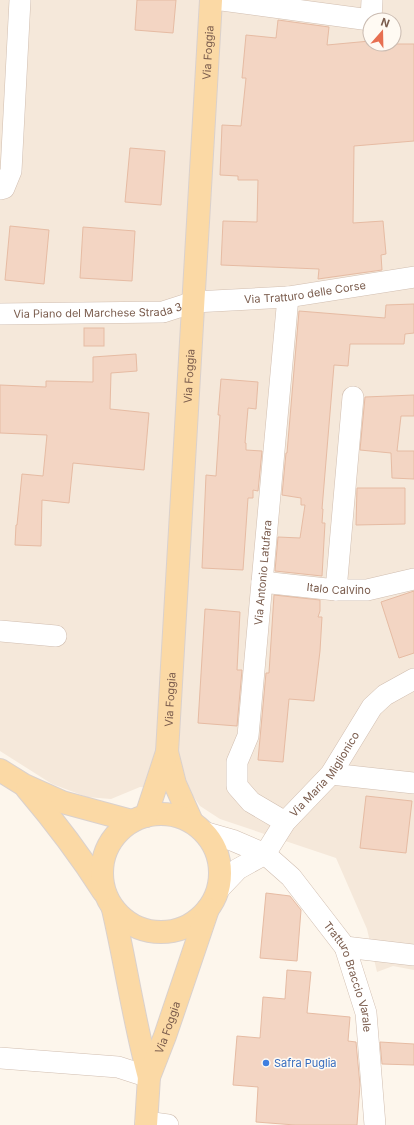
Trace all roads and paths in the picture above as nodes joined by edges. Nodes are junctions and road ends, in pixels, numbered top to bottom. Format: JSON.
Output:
{"nodes":[{"id":1,"x":20,"y":0,"type":"edge"},
{"id":2,"x":211,"y":0,"type":"edge"},
{"id":3,"x":222,"y":0,"type":"edge"},
{"id":4,"x":372,"y":0,"type":"edge"},
{"id":5,"x":371,"y":12,"type":"edge"},
{"id":6,"x":362,"y":19,"type":"edge"},
{"id":7,"x":0,"y":189,"type":"edge"},
{"id":8,"x":414,"y":277,"type":"edge"},
{"id":9,"x":288,"y":297,"type":"junction"},
{"id":10,"x":194,"y":302,"type":"junction"},
{"id":11,"x":0,"y":314,"type":"edge"},
{"id":12,"x":353,"y":397,"type":"dead end"},
{"id":13,"x":414,"y":579,"type":"edge"},
{"id":14,"x":262,"y":582,"type":"junction"},
{"id":15,"x":336,"y":590,"type":"junction"},
{"id":16,"x":0,"y":631,"type":"edge"},
{"id":17,"x":56,"y":636,"type":"dead end"},
{"id":18,"x":414,"y":680,"type":"edge"},
{"id":19,"x":414,"y":694,"type":"edge"},
{"id":20,"x":385,"y":695,"type":"junction"},
{"id":21,"x":167,"y":752,"type":"junction"},
{"id":22,"x":0,"y":770,"type":"edge"},
{"id":23,"x":331,"y":774,"type":"junction"},
{"id":24,"x":414,"y":783,"type":"edge"},
{"id":25,"x":24,"y":785,"type":"junction"},
{"id":26,"x":139,"y":818,"type":"junction"},
{"id":27,"x":285,"y":822,"type":"junction"},
{"id":28,"x":198,"y":827,"type":"junction"},
{"id":29,"x":264,"y":854,"type":"junction"},
{"id":30,"x":218,"y":890,"type":"junction"},
{"id":31,"x":110,"y":903,"type":"junction"},
{"id":32,"x":208,"y":909,"type":"junction"},
{"id":33,"x":345,"y":947,"type":"junction"},
{"id":34,"x":414,"y":956,"type":"edge"},
{"id":35,"x":0,"y":1058,"type":"edge"},
{"id":36,"x":149,"y":1077,"type":"junction"},
{"id":37,"x":146,"y":1123,"type":"edge"},
{"id":38,"x":168,"y":1125,"type":"edge"},
{"id":39,"x":375,"y":1125,"type":"edge"}],
"edges":[{"from":1,"to":7,"type":"street"},
{"from":2,"to":10,"type":"main road","name":"Via Foggia"},
{"from":3,"to":6,"type":"street"},
{"from":4,"to":5,"type":"street"},
{"from":8,"to":9,"type":"street","name":"Via Tratturo delle Corse"},
{"from":9,"to":10,"type":"street","name":"Via Tratturo delle Corse"},
{"from":9,"to":14,"type":"street","name":"Via Antonio Latufara"},
{"from":10,"to":11,"type":"street","name":"Via Piano del Marchese Strada 3"},
{"from":10,"to":21,"type":"main road","name":"Via Foggia"},
{"from":12,"to":15,"type":"street"},
{"from":13,"to":15,"type":"street","name":"Italo Calvino"},
{"from":14,"to":15,"type":"street","name":"Italo Calvino"},
{"from":14,"to":27,"type":"street","name":"Via Antonio Latufara"},
{"from":16,"to":17,"type":"street"},
{"from":18,"to":20,"type":"street","name":"Via Maria Miglionico"},
{"from":19,"to":20,"type":"street"},
{"from":20,"to":23,"type":"street","name":"Via Maria Miglionico"},
{"from":21,"to":26,"type":"main road","name":"Via Foggia"},
{"from":21,"to":28,"type":"main road","name":"Via Foggia"},
{"from":22,"to":25,"type":"main road"},
{"from":23,"to":24,"type":"street"},
{"from":23,"to":27,"type":"street","name":"Via Maria Miglionico"},
{"from":25,"to":26,"type":"main road"},
{"from":25,"to":31,"type":"main road"},
{"from":26,"to":28,"type":"main road"},
{"from":26,"to":31,"type":"main road","name":"Via Foggia"},
{"from":27,"to":29,"type":"street","name":"Via Maria Miglionico"},
{"from":28,"to":29,"type":"street","name":"Tratturo Braccio Varale"},
{"from":28,"to":30,"type":"main road","name":"Via Foggia"},
{"from":29,"to":30,"type":"street"},
{"from":29,"to":33,"type":"street","name":"Tratturo Braccio Varale"},
{"from":30,"to":32,"type":"main road","name":"Via Foggia"},
{"from":31,"to":32,"type":"main road","name":"Via Foggia"},
{"from":31,"to":36,"type":"main road","name":"Via Foggia"},
{"from":32,"to":36,"type":"main road","name":"Via Foggia"},
{"from":33,"to":34,"type":"street"},
{"from":33,"to":39,"type":"street","name":"Tratturo Braccio Varale"},
{"from":35,"to":36,"type":"street"},
{"from":36,"to":37,"type":"main road","name":"Via Foggia"},
{"from":37,"to":38,"type":"street"}]}
